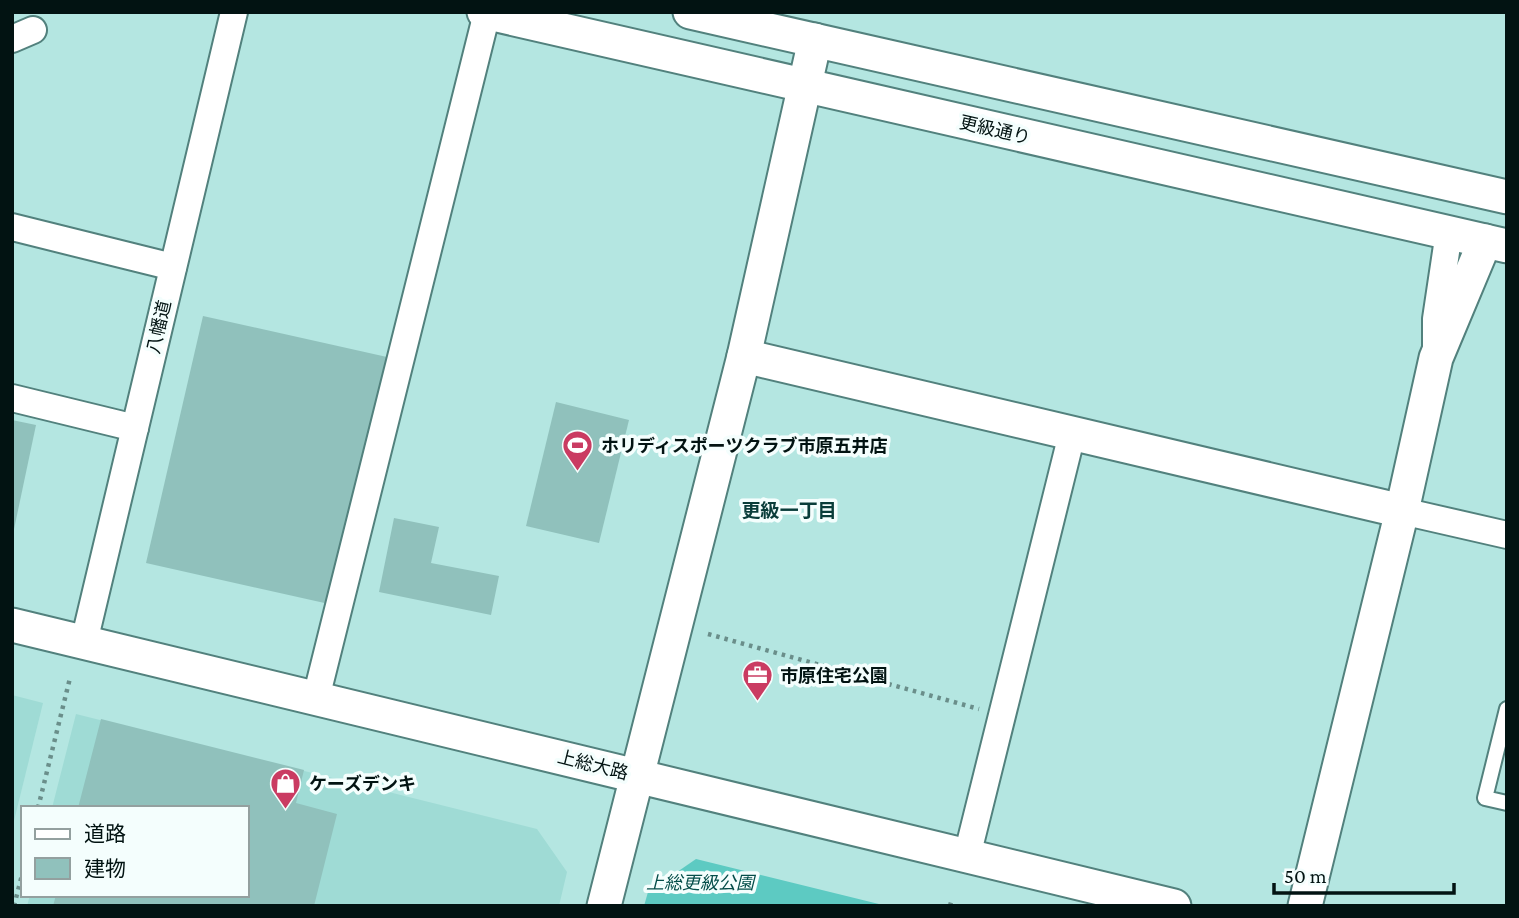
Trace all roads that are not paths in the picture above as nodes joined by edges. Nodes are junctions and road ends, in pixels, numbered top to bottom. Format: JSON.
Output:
{"nodes":[{"id":1,"x":234,"y":12,"type":"edge"},
{"id":2,"x":690,"y":12,"type":"edge"},
{"id":3,"x":486,"y":13,"type":"edge"},
{"id":4,"x":815,"y":40,"type":"junction"},
{"id":5,"x":805,"y":87,"type":"junction"},
{"id":6,"x":1507,"y":197,"type":"edge"},
{"id":7,"x":12,"y":228,"type":"edge"},
{"id":8,"x":1449,"y":232,"type":"junction"},
{"id":9,"x":1496,"y":243,"type":"edge"},
{"id":10,"x":173,"y":267,"type":"junction"},
{"id":11,"x":744,"y":356,"type":"junction"},
{"id":12,"x":1436,"y":358,"type":"junction"},
{"id":13,"x":12,"y":398,"type":"edge"},
{"id":14,"x":135,"y":428,"type":"junction"},
{"id":15,"x":1072,"y":433,"type":"junction"},
{"id":16,"x":1402,"y":511,"type":"junction"},
{"id":17,"x":1507,"y":535,"type":"edge"},
{"id":18,"x":12,"y":625,"type":"edge"},
{"id":19,"x":84,"y":642,"type":"junction"},
{"id":20,"x":316,"y":698,"type":"junction"},
{"id":21,"x":1507,"y":709,"type":"edge"},
{"id":22,"x":636,"y":776,"type":"junction"},
{"id":23,"x":1507,"y":803,"type":"edge"},
{"id":24,"x":967,"y":856,"type":"junction"},
{"id":25,"x":604,"y":906,"type":"edge"},
{"id":26,"x":1174,"y":906,"type":"edge"},
{"id":27,"x":1305,"y":906,"type":"edge"}],
"edges":[{"from":1,"to":10,"type":"street","name":"八幡道"},
{"from":2,"to":4,"type":"street"},
{"from":3,"to":5,"type":"street","name":"更級通り"},
{"from":3,"to":20,"type":"street"},
{"from":4,"to":5,"type":"street"},
{"from":4,"to":6,"type":"street"},
{"from":5,"to":8,"type":"street","name":"更級通り"},
{"from":5,"to":11,"type":"street"},
{"from":7,"to":10,"type":"street"},
{"from":8,"to":9,"type":"street","name":"更級通り"},
{"from":8,"to":12,"type":"street"},
{"from":9,"to":12,"type":"street"},
{"from":10,"to":14,"type":"street","name":"八幡道"},
{"from":11,"to":15,"type":"street"},
{"from":11,"to":22,"type":"street"},
{"from":12,"to":16,"type":"street"},
{"from":13,"to":14,"type":"street"},
{"from":14,"to":19,"type":"street","name":"八幡道"},
{"from":15,"to":16,"type":"street"},
{"from":15,"to":24,"type":"street"},
{"from":16,"to":17,"type":"street"},
{"from":16,"to":27,"type":"street"},
{"from":18,"to":19,"type":"street","name":"上総大路"},
{"from":19,"to":20,"type":"street","name":"上総大路"},
{"from":20,"to":22,"type":"street","name":"上総大路"},
{"from":21,"to":23,"type":"lane"},
{"from":22,"to":24,"type":"street","name":"上総大路"},
{"from":22,"to":25,"type":"street"},
{"from":24,"to":26,"type":"street","name":"上総大路"}]}
